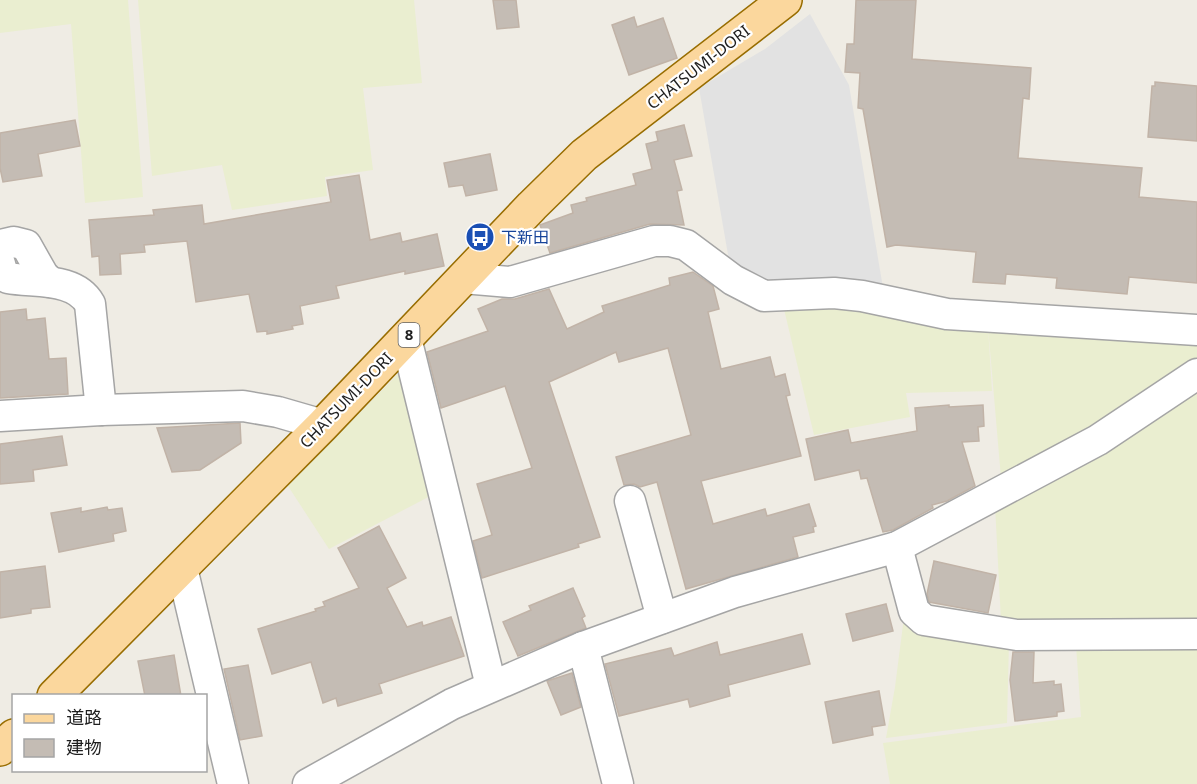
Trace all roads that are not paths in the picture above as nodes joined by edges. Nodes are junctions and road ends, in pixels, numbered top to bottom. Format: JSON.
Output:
{"nodes":[{"id":1,"x":785,"y":0,"type":"edge"},
{"id":2,"x":0,"y":245,"type":"edge"},
{"id":3,"x":0,"y":264,"type":"edge"},
{"id":4,"x":463,"y":278,"type":"junction"},
{"id":5,"x":50,"y":282,"type":"junction"},
{"id":6,"x":1197,"y":330,"type":"edge"},
{"id":7,"x":406,"y":338,"type":"junction"},
{"id":8,"x":1197,"y":374,"type":"edge"},
{"id":9,"x":101,"y":410,"type":"junction"},
{"id":10,"x":0,"y":416,"type":"edge"},
{"id":11,"x":323,"y":425,"type":"junction"},
{"id":12,"x":630,"y":501,"type":"dead end"},
{"id":13,"x":897,"y":547,"type":"junction"},
{"id":14,"x":182,"y":568,"type":"junction"},
{"id":15,"x":662,"y":618,"type":"junction"},
{"id":16,"x":1197,"y":634,"type":"edge"},
{"id":17,"x":583,"y":647,"type":"junction"},
{"id":18,"x":491,"y":686,"type":"junction"},
{"id":19,"x":56,"y":694,"type":"edge"},
{"id":20,"x":12,"y":738,"type":"edge"},
{"id":21,"x":0,"y":749,"type":"edge"},
{"id":22,"x":233,"y":784,"type":"edge"},
{"id":23,"x":308,"y":784,"type":"edge"},
{"id":24,"x":618,"y":784,"type":"edge"}],
"edges":[{"from":1,"to":4,"type":"main road","name":"CHATSUMI-DORI","number":"8"},
{"from":2,"to":5,"type":"street"},
{"from":3,"to":5,"type":"street"},
{"from":4,"to":6,"type":"street"},
{"from":4,"to":7,"type":"main road","name":"CHATSUMI-DORI","number":"8"},
{"from":5,"to":9,"type":"street"},
{"from":7,"to":11,"type":"main road","name":"CHATSUMI-DORI","number":"8"},
{"from":7,"to":18,"type":"street"},
{"from":8,"to":13,"type":"street"},
{"from":9,"to":10,"type":"street"},
{"from":9,"to":11,"type":"street"},
{"from":11,"to":14,"type":"main road","name":"CHATSUMI-DORI","number":"8"},
{"from":12,"to":15,"type":"street"},
{"from":13,"to":15,"type":"street"},
{"from":13,"to":16,"type":"street"},
{"from":14,"to":19,"type":"main road","name":"CHATSUMI-DORI","number":"8"},
{"from":14,"to":22,"type":"street"},
{"from":15,"to":17,"type":"street"},
{"from":17,"to":18,"type":"street"},
{"from":17,"to":24,"type":"street"},
{"from":18,"to":23,"type":"street"},
{"from":20,"to":21,"type":"main road"}]}
